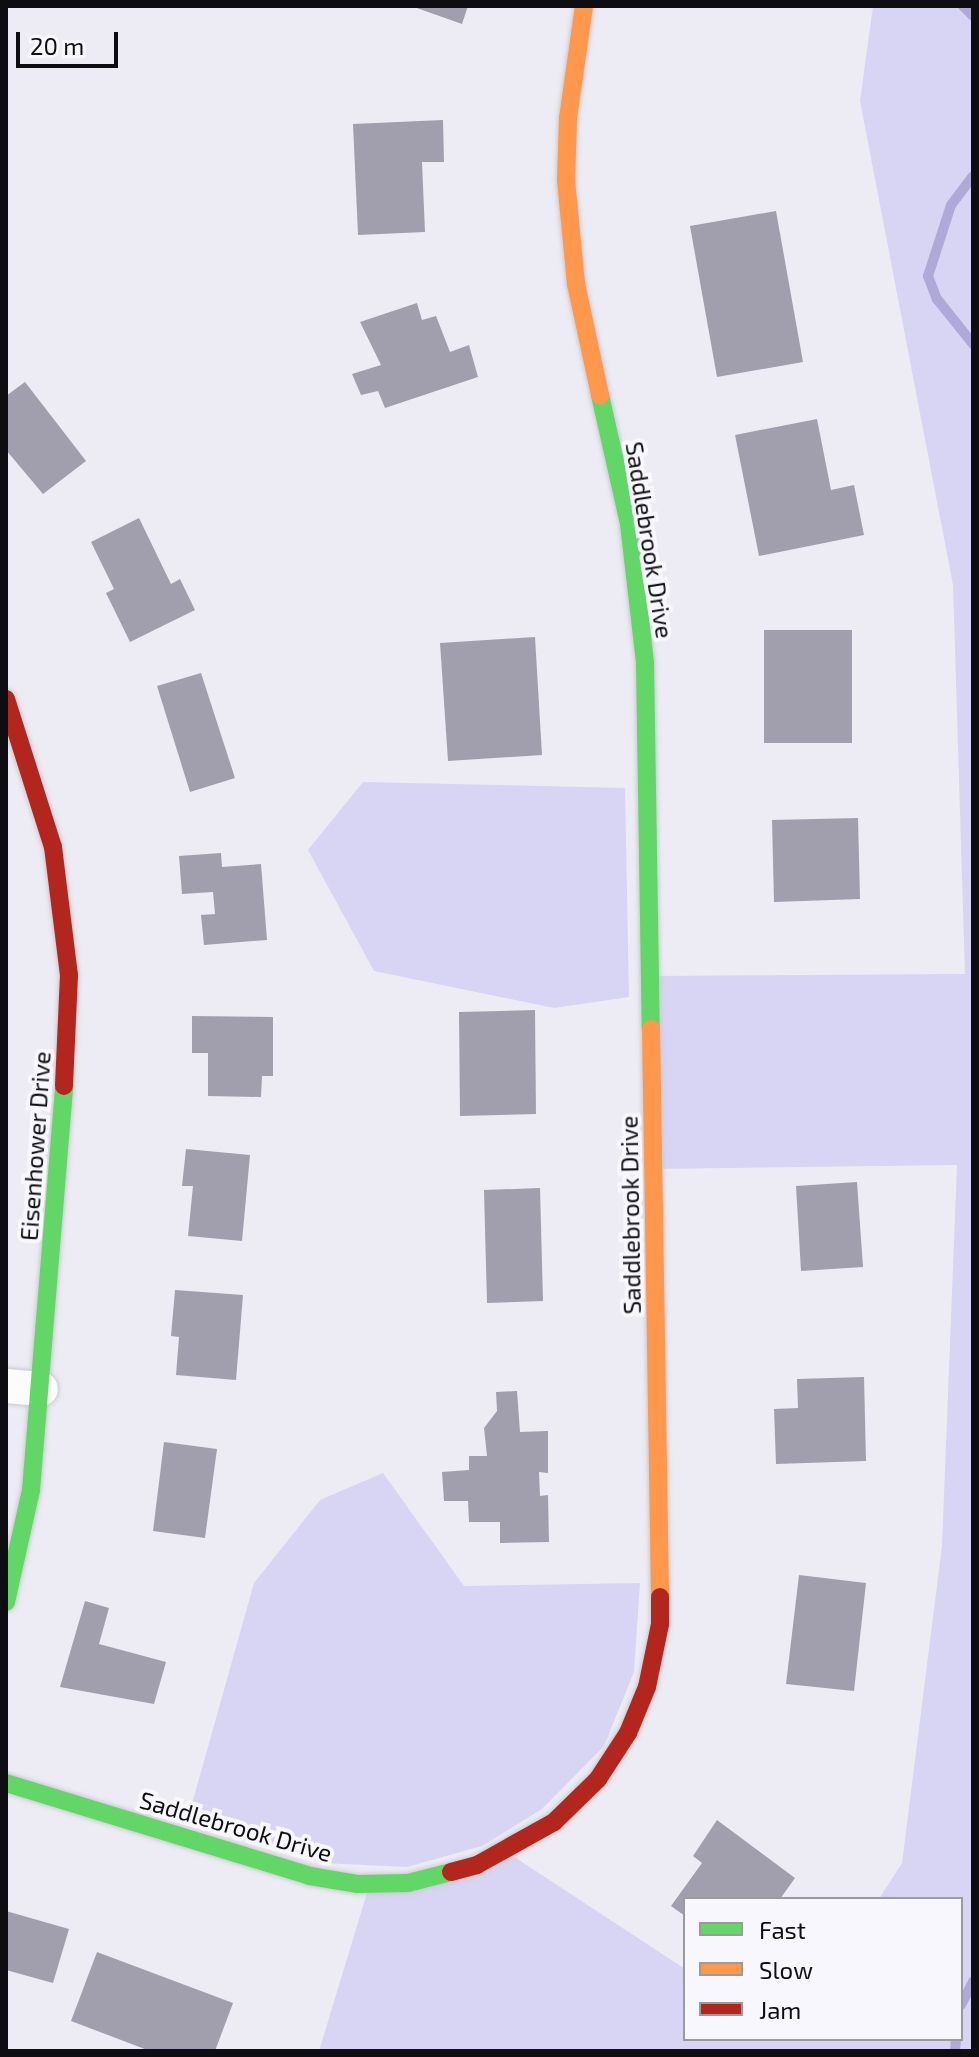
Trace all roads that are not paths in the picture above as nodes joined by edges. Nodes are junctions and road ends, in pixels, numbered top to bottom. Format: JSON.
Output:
{"nodes":[{"id":1,"x":584,"y":6,"type":"edge"},
{"id":2,"x":6,"y":699,"type":"edge"},
{"id":3,"x":6,"y":1386,"type":"edge"},
{"id":4,"x":41,"y":1389,"type":"junction"},
{"id":5,"x":6,"y":1602,"type":"edge"},
{"id":6,"x":6,"y":1783,"type":"edge"}],
"edges":[{"from":1,"to":6,"type":"street","name":"Saddlebrook Drive"},
{"from":2,"to":4,"type":"street","name":"Eisenhower Drive"},
{"from":3,"to":4,"type":"street"},
{"from":4,"to":5,"type":"street","name":"Eisenhower Drive"}]}
